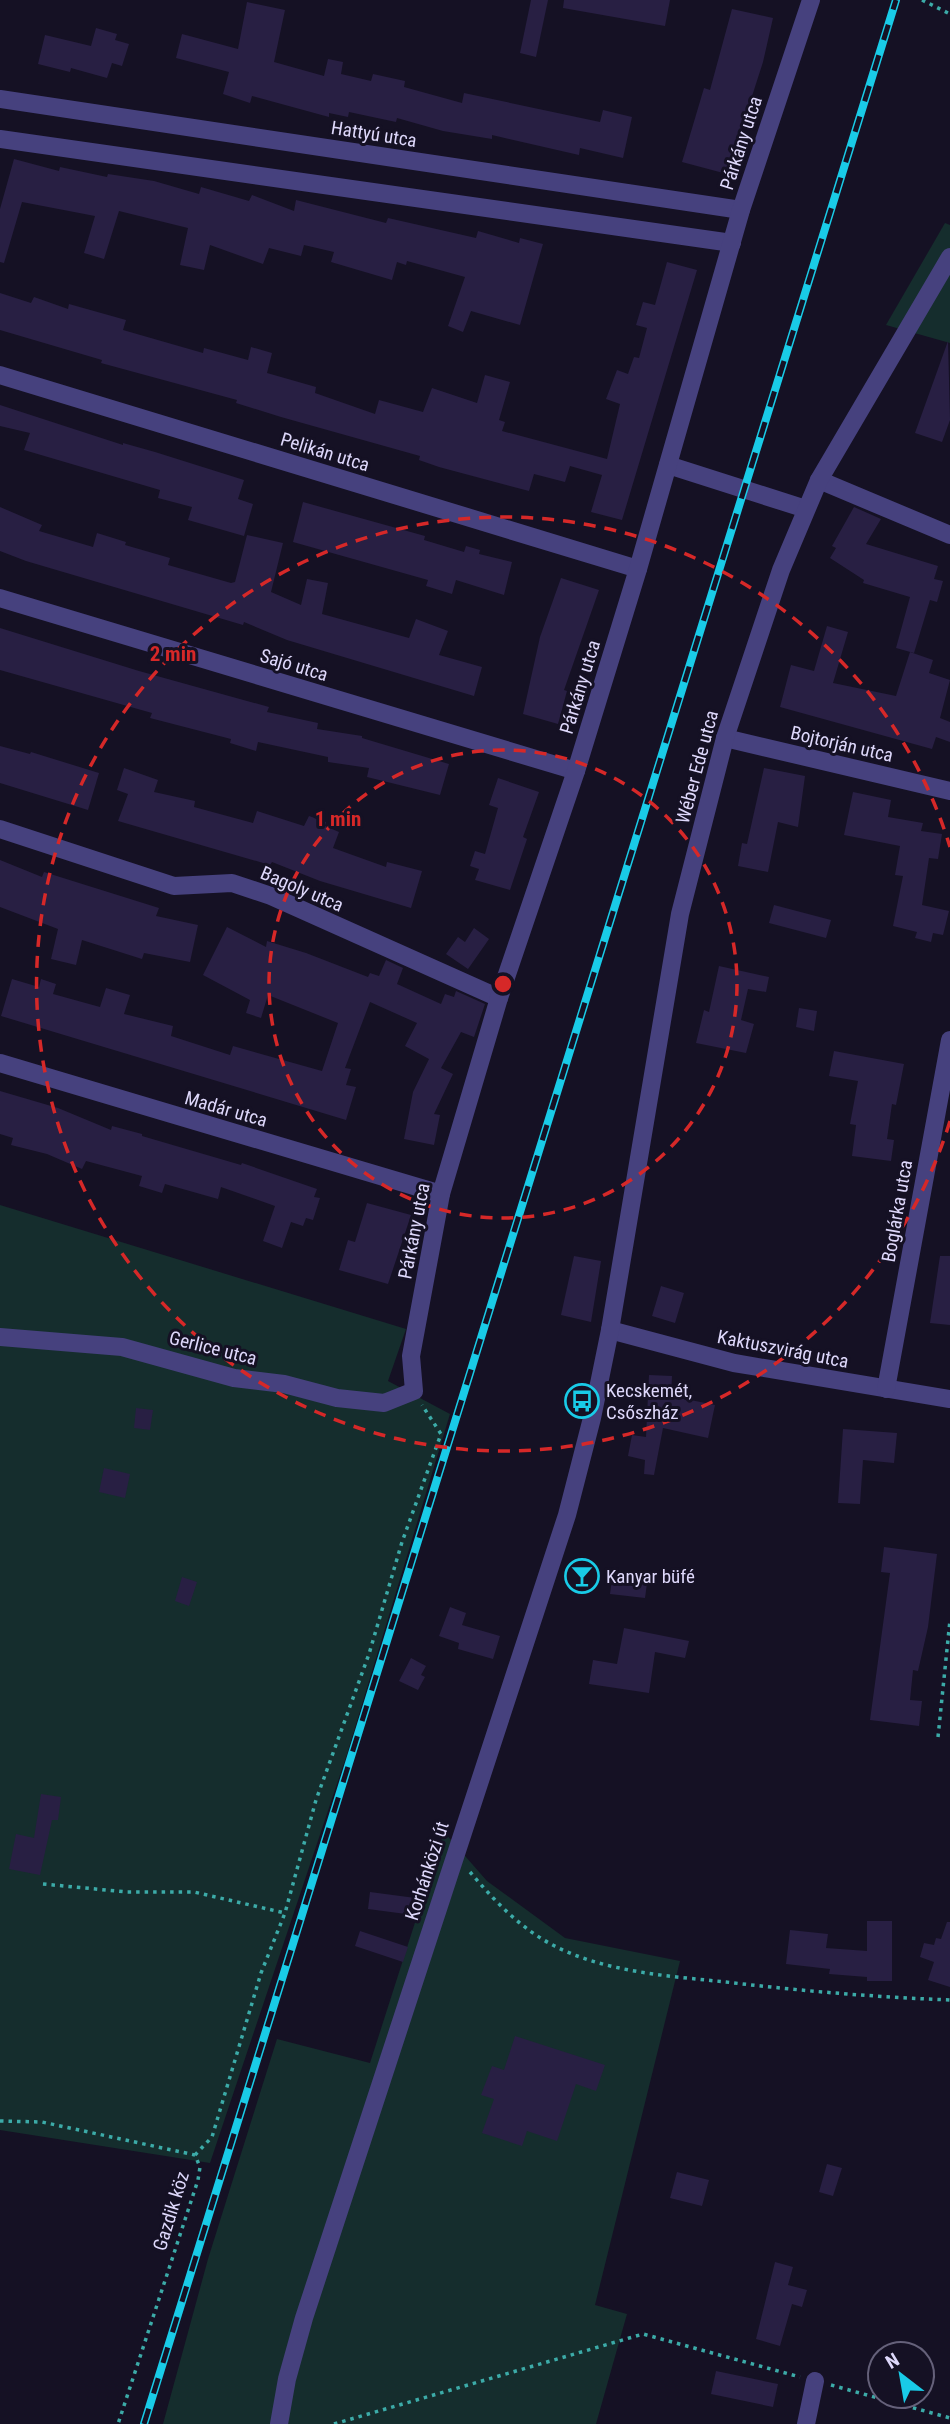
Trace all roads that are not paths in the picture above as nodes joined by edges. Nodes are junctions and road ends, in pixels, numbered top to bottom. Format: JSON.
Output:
{"nodes":[{"id":1,"x":811,"y":0,"type":"edge"},
{"id":2,"x":0,"y":99,"type":"edge"},
{"id":3,"x":0,"y":139,"type":"edge"},
{"id":4,"x":741,"y":210,"type":"junction"},
{"id":5,"x":732,"y":243,"type":"junction"},
{"id":6,"x":948,"y":263,"type":"edge"},
{"id":7,"x":0,"y":375,"type":"edge"},
{"id":8,"x":668,"y":465,"type":"junction"},
{"id":9,"x":820,"y":480,"type":"junction"},
{"id":10,"x":806,"y":509,"type":"junction"},
{"id":11,"x":950,"y":535,"type":"edge"},
{"id":12,"x":638,"y":569,"type":"junction"},
{"id":13,"x":0,"y":598,"type":"edge"},
{"id":14,"x":725,"y":738,"type":"junction"},
{"id":15,"x":576,"y":771,"type":"junction"},
{"id":16,"x":950,"y":790,"type":"edge"},
{"id":17,"x":0,"y":829,"type":"edge"},
{"id":18,"x":499,"y":998,"type":"junction"},
{"id":19,"x":950,"y":1040,"type":"edge"},
{"id":20,"x":0,"y":1063,"type":"edge"},
{"id":21,"x":441,"y":1194,"type":"junction"},
{"id":22,"x":610,"y":1330,"type":"junction"},
{"id":23,"x":0,"y":1337,"type":"edge"},
{"id":24,"x":886,"y":1389,"type":"junction"},
{"id":25,"x":414,"y":1391,"type":"joint"},
{"id":26,"x":950,"y":1399,"type":"edge"},
{"id":27,"x":815,"y":2381,"type":"road end"},
{"id":28,"x":279,"y":2424,"type":"edge"},
{"id":29,"x":806,"y":2424,"type":"edge"}],
"edges":[{"from":1,"to":4,"type":"street","name":"Párkány utca"},
{"from":2,"to":4,"type":"street","name":"Hattyú utca"},
{"from":3,"to":5,"type":"street"},
{"from":4,"to":5,"type":"street","name":"Párkány utca"},
{"from":5,"to":8,"type":"street","name":"Párkány utca"},
{"from":6,"to":9,"type":"street","name":"Wéber Ede utca"},
{"from":7,"to":12,"type":"street","name":"Pelikán utca"},
{"from":8,"to":10,"type":"street"},
{"from":8,"to":12,"type":"street","name":"Párkány utca"},
{"from":9,"to":10,"type":"street","name":"Wéber Ede utca"},
{"from":9,"to":11,"type":"street"},
{"from":10,"to":14,"type":"street","name":"Wéber Ede utca"},
{"from":12,"to":15,"type":"street","name":"Párkány utca"},
{"from":13,"to":15,"type":"street","name":"Sajó utca"},
{"from":14,"to":16,"type":"street","name":"Bojtorján utca"},
{"from":14,"to":22,"type":"street","name":"Wéber Ede utca"},
{"from":15,"to":18,"type":"street","name":"Párkány utca"},
{"from":17,"to":18,"type":"street","name":"Bagoly utca"},
{"from":18,"to":21,"type":"street","name":"Párkány utca"},
{"from":19,"to":24,"type":"street","name":"Boglárka utca"},
{"from":20,"to":21,"type":"street","name":"Madár utca"},
{"from":21,"to":25,"type":"street","name":"Párkány utca"},
{"from":22,"to":24,"type":"street","name":"Kaktuszvirág utca"},
{"from":22,"to":28,"type":"street","name":"Korhánközi út"},
{"from":23,"to":25,"type":"street","name":"Gerlice utca"},
{"from":24,"to":26,"type":"street","name":"Kaktuszvirág utca"},
{"from":27,"to":29,"type":"street"}]}
